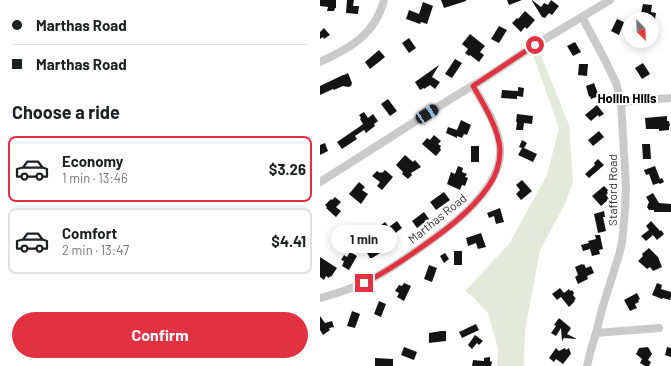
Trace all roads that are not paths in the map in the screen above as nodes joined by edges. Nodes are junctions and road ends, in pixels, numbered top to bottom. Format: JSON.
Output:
{"nodes":[{"id":1,"x":384,"y":0,"type":"edge"},
{"id":2,"x":610,"y":0,"type":"edge"},
{"id":3,"x":582,"y":17,"type":"junction"},
{"id":4,"x":320,"y":62,"type":"edge"},
{"id":5,"x":473,"y":86,"type":"junction"},
{"id":6,"x":671,"y":98,"type":"edge"},
{"id":7,"x":621,"y":102,"type":"junction"},
{"id":8,"x":320,"y":182,"type":"edge"},
{"id":9,"x":320,"y":298,"type":"edge"},
{"id":10,"x":659,"y":328,"type":"dead end"},
{"id":11,"x":596,"y":333,"type":"junction"},
{"id":12,"x":587,"y":366,"type":"edge"}],
"edges":[{"from":1,"to":4,"type":"street"},
{"from":2,"to":3,"type":"street"},
{"from":3,"to":5,"type":"street"},
{"from":3,"to":7,"type":"street","name":"Stafford Road"},
{"from":5,"to":8,"type":"street"},
{"from":5,"to":9,"type":"street","name":"Marthas Road"},
{"from":6,"to":7,"type":"street"},
{"from":7,"to":11,"type":"street","name":"Stafford Road"},
{"from":10,"to":11,"type":"street"},
{"from":11,"to":12,"type":"street","name":"Stafford Road"}]}
